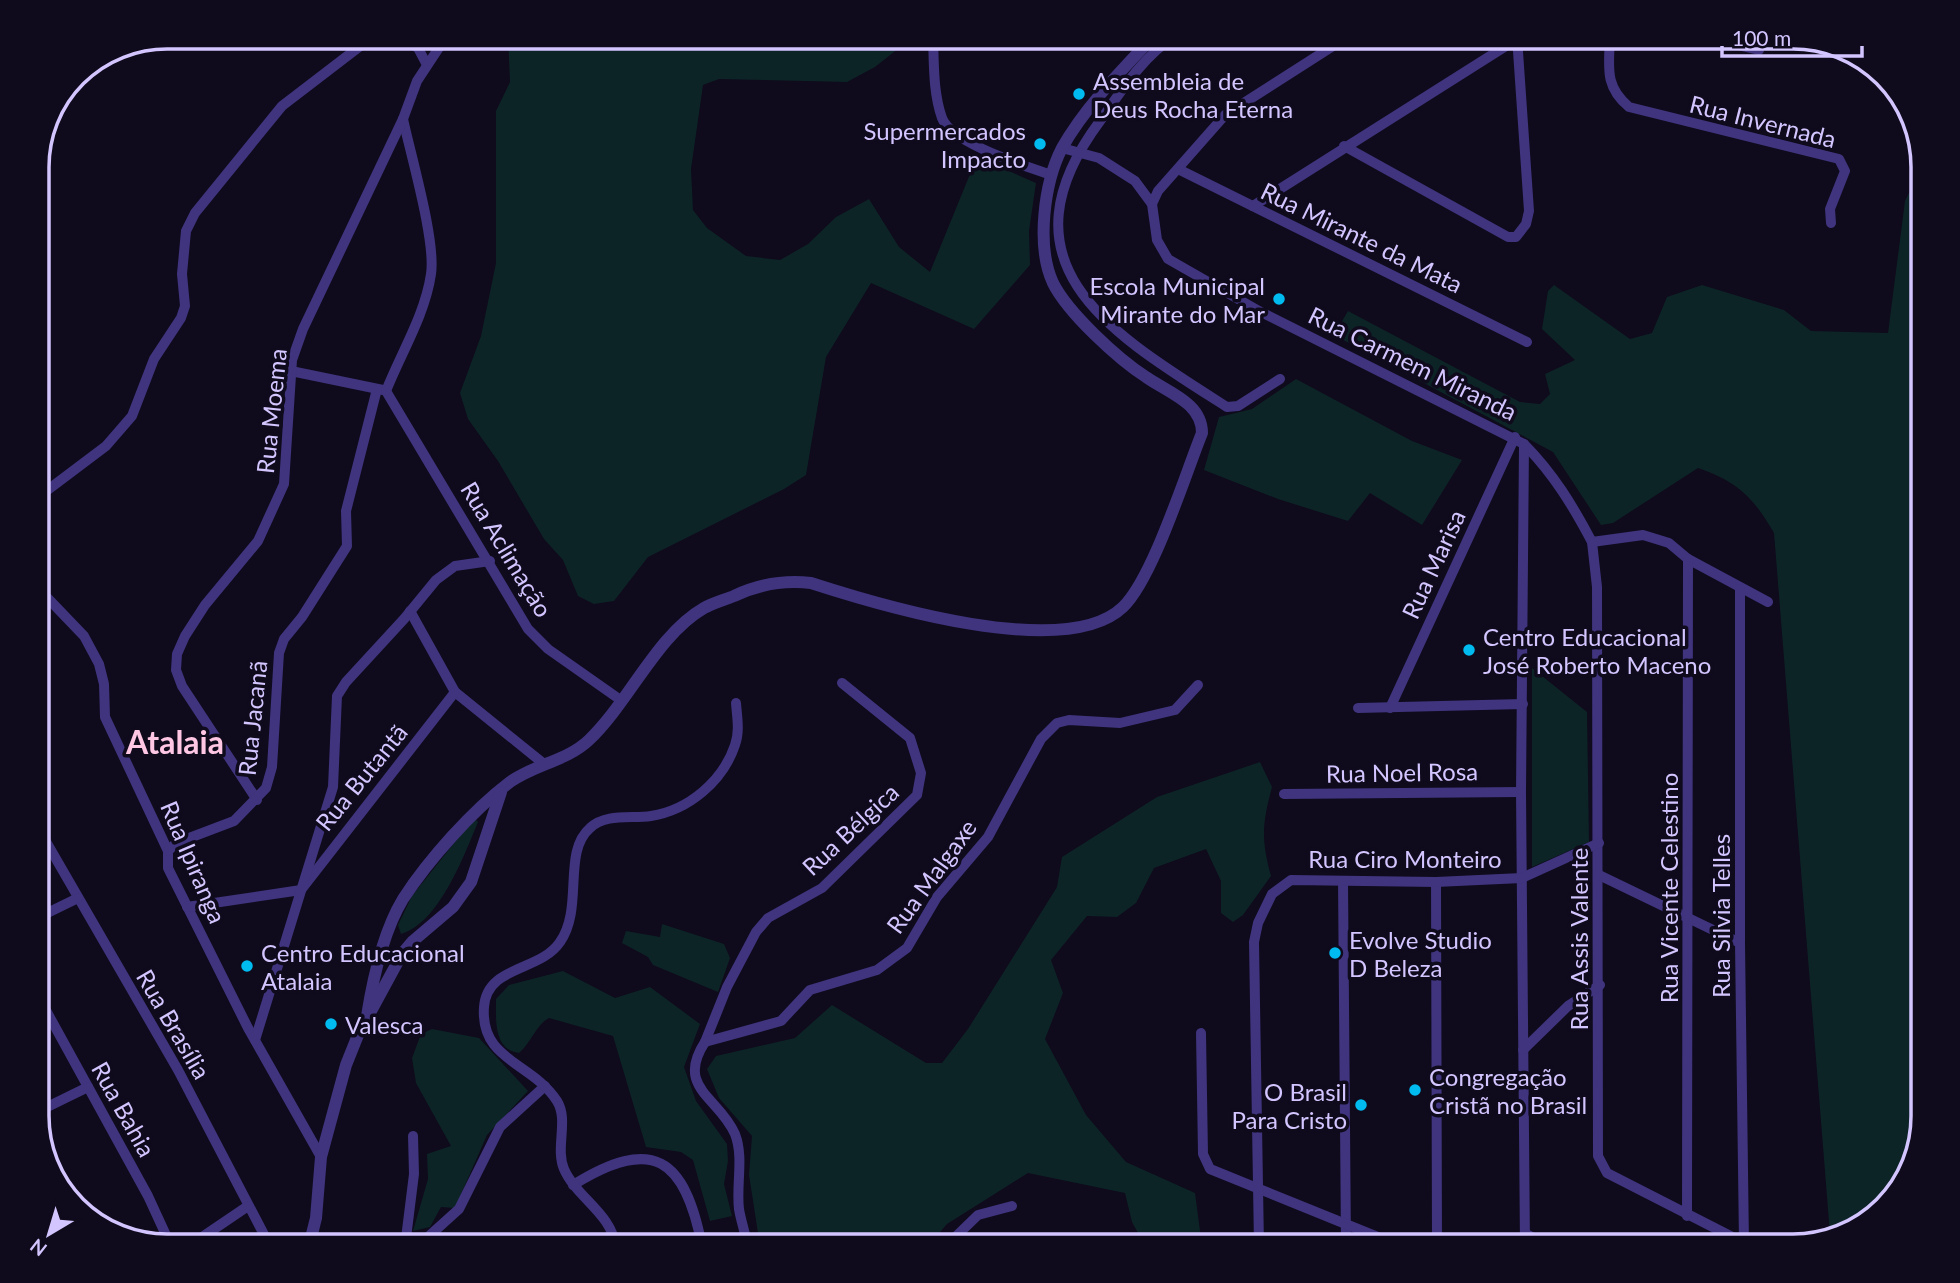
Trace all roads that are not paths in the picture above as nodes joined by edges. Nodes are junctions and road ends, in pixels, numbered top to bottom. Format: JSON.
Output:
{"nodes":[{"id":1,"x":352,"y":49,"type":"edge"},
{"id":2,"x":419,"y":49,"type":"edge"},
{"id":3,"x":438,"y":49,"type":"edge"},
{"id":4,"x":934,"y":49,"type":"edge"},
{"id":5,"x":1142,"y":49,"type":"edge"},
{"id":6,"x":1162,"y":49,"type":"edge"},
{"id":7,"x":1329,"y":49,"type":"edge"},
{"id":8,"x":1499,"y":49,"type":"edge"},
{"id":9,"x":1518,"y":49,"type":"edge"},
{"id":10,"x":1610,"y":49,"type":"edge"},
{"id":11,"x":1755,"y":49,"type":"edge"},
{"id":12,"x":1759,"y":50,"type":"dead end"},
{"id":13,"x":427,"y":65,"type":"junction"},
{"id":14,"x":403,"y":119,"type":"junction"},
{"id":15,"x":1344,"y":146,"type":"junction"},
{"id":16,"x":1062,"y":148,"type":"junction"},
{"id":17,"x":1077,"y":152,"type":"junction"},
{"id":18,"x":1178,"y":169,"type":"junction"},
{"id":19,"x":1051,"y":175,"type":"junction"},
{"id":20,"x":1152,"y":204,"type":"junction"},
{"id":21,"x":1253,"y":206,"type":"junction"},
{"id":22,"x":1831,"y":223,"type":"dead end"},
{"id":23,"x":1095,"y":309,"type":"junction"},
{"id":24,"x":1083,"y":321,"type":"junction"},
{"id":25,"x":1527,"y":342,"type":"dead end"},
{"id":26,"x":291,"y":371,"type":"junction"},
{"id":27,"x":1280,"y":379,"type":"dead end"},
{"id":28,"x":381,"y":390,"type":"junction"},
{"id":29,"x":1519,"y":440,"type":"junction"},
{"id":30,"x":49,"y":489,"type":"edge"},
{"id":31,"x":1592,"y":542,"type":"junction"},
{"id":32,"x":1688,"y":559,"type":"junction"},
{"id":33,"x":490,"y":561,"type":"junction"},
{"id":34,"x":1740,"y":589,"type":"junction"},
{"id":35,"x":49,"y":600,"type":"edge"},
{"id":36,"x":1768,"y":602,"type":"dead end"},
{"id":37,"x":411,"y":611,"type":"junction"},
{"id":38,"x":842,"y":683,"type":"dead end"},
{"id":39,"x":1198,"y":685,"type":"dead end"},
{"id":40,"x":455,"y":692,"type":"junction"},
{"id":41,"x":622,"y":701,"type":"junction"},
{"id":42,"x":736,"y":703,"type":"dead end"},
{"id":43,"x":1523,"y":704,"type":"junction"},
{"id":44,"x":1358,"y":708,"type":"dead end"},
{"id":45,"x":1390,"y":708,"type":"junction"},
{"id":46,"x":544,"y":764,"type":"junction"},
{"id":47,"x":503,"y":788,"type":"junction"},
{"id":48,"x":1521,"y":792,"type":"junction"},
{"id":49,"x":1284,"y":794,"type":"dead end"},
{"id":50,"x":257,"y":800,"type":"junction"},
{"id":51,"x":1599,"y":843,"type":"junction"},
{"id":52,"x":49,"y":847,"type":"edge"},
{"id":53,"x":167,"y":851,"type":"junction"},
{"id":54,"x":1599,"y":875,"type":"junction"},
{"id":55,"x":1522,"y":878,"type":"junction"},
{"id":56,"x":1343,"y":881,"type":"junction"},
{"id":57,"x":1436,"y":882,"type":"junction"},
{"id":58,"x":301,"y":890,"type":"junction"},
{"id":59,"x":78,"y":898,"type":"junction"},
{"id":60,"x":187,"y":907,"type":"junction"},
{"id":61,"x":49,"y":912,"type":"edge"},
{"id":62,"x":1689,"y":920,"type":"junction"},
{"id":63,"x":390,"y":928,"type":"junction"},
{"id":64,"x":412,"y":941,"type":"junction"},
{"id":65,"x":1740,"y":943,"type":"junction"},
{"id":66,"x":1600,"y":985,"type":"junction"},
{"id":67,"x":49,"y":1015,"type":"edge"},
{"id":68,"x":367,"y":1016,"type":"junction"},
{"id":69,"x":1201,"y":1033,"type":"dead end"},
{"id":70,"x":255,"y":1040,"type":"junction"},
{"id":71,"x":705,"y":1042,"type":"junction"},
{"id":72,"x":1523,"y":1050,"type":"junction"},
{"id":73,"x":545,"y":1086,"type":"junction"},
{"id":74,"x":89,"y":1087,"type":"junction"},
{"id":75,"x":49,"y":1106,"type":"edge"},
{"id":76,"x":413,"y":1136,"type":"dead end"},
{"id":77,"x":320,"y":1157,"type":"junction"},
{"id":78,"x":573,"y":1185,"type":"junction"},
{"id":79,"x":1259,"y":1191,"type":"junction"},
{"id":80,"x":248,"y":1206,"type":"junction"},
{"id":81,"x":1012,"y":1206,"type":"dead end"},
{"id":82,"x":1687,"y":1216,"type":"junction"},
{"id":83,"x":1346,"y":1226,"type":"junction"},
{"id":84,"x":165,"y":1234,"type":"edge"},
{"id":85,"x":207,"y":1234,"type":"edge"},
{"id":86,"x":263,"y":1234,"type":"edge"},
{"id":87,"x":312,"y":1234,"type":"edge"},
{"id":88,"x":406,"y":1234,"type":"edge"},
{"id":89,"x":431,"y":1234,"type":"edge"},
{"id":90,"x":611,"y":1234,"type":"edge"},
{"id":91,"x":700,"y":1234,"type":"edge"},
{"id":92,"x":745,"y":1234,"type":"edge"},
{"id":93,"x":958,"y":1234,"type":"edge"},
{"id":94,"x":1258,"y":1234,"type":"edge"},
{"id":95,"x":1346,"y":1234,"type":"edge"},
{"id":96,"x":1368,"y":1234,"type":"edge"},
{"id":97,"x":1437,"y":1234,"type":"edge"},
{"id":98,"x":1526,"y":1234,"type":"edge"},
{"id":99,"x":1724,"y":1234,"type":"edge"},
{"id":100,"x":1747,"y":1234,"type":"edge"}],
"edges":[{"from":1,"to":30,"type":"street"},
{"from":2,"to":13,"type":"street"},
{"from":3,"to":13,"type":"street","name":"Rua Moema"},
{"from":4,"to":19,"type":"street"},
{"from":5,"to":16,"type":"street"},
{"from":6,"to":17,"type":"street"},
{"from":7,"to":18,"type":"street"},
{"from":8,"to":15,"type":"street"},
{"from":9,"to":15,"type":"street"},
{"from":10,"to":22,"type":"street","name":"Rua Invernada"},
{"from":11,"to":12,"type":"street"},
{"from":13,"to":14,"type":"street","name":"Rua Moema"},
{"from":14,"to":26,"type":"street","name":"Rua Moema"},
{"from":14,"to":28,"type":"street","name":"Rua Jacanã"},
{"from":15,"to":21,"type":"street"},
{"from":16,"to":17,"type":"street"},
{"from":16,"to":19,"type":"street"},
{"from":17,"to":20,"type":"street"},
{"from":17,"to":23,"type":"street"},
{"from":18,"to":20,"type":"street"},
{"from":18,"to":21,"type":"street","name":"Rua Mirante da Mata"},
{"from":19,"to":24,"type":"street"},
{"from":20,"to":29,"type":"street","name":"Rua Carmem Miranda"},
{"from":21,"to":25,"type":"street","name":"Rua Mirante da Mata"},
{"from":23,"to":24,"type":"street"},
{"from":23,"to":27,"type":"street"},
{"from":24,"to":41,"type":"street"},
{"from":26,"to":28,"type":"street"},
{"from":26,"to":50,"type":"street","name":"Rua Moema"},
{"from":28,"to":33,"type":"street","name":"Rua Aclimação"},
{"from":28,"to":50,"type":"street","name":"Rua Jacanã"},
{"from":29,"to":31,"type":"street","name":"Rua Carmem Miranda"},
{"from":29,"to":43,"type":"street","name":"Rua Ciro Monteiro"},
{"from":29,"to":45,"type":"street","name":"Rua Marisa"},
{"from":31,"to":32,"type":"street"},
{"from":31,"to":51,"type":"street","name":"Rua Assis Valente"},
{"from":32,"to":34,"type":"street"},
{"from":32,"to":62,"type":"street","name":"Rua Vicente Celestino"},
{"from":33,"to":37,"type":"street"},
{"from":33,"to":41,"type":"street","name":"Rua Aclimação"},
{"from":34,"to":36,"type":"street"},
{"from":34,"to":65,"type":"street","name":"Rua Silvia Telles"},
{"from":35,"to":53,"type":"street","name":"Rua Ipiranga"},
{"from":37,"to":40,"type":"street"},
{"from":37,"to":58,"type":"street"},
{"from":38,"to":71,"type":"street","name":"Rua Bélgica"},
{"from":39,"to":71,"type":"street","name":"Rua Malgaxe"},
{"from":40,"to":46,"type":"street"},
{"from":40,"to":58,"type":"street","name":"Rua Butantã"},
{"from":41,"to":46,"type":"street"},
{"from":42,"to":73,"type":"street"},
{"from":43,"to":45,"type":"street"},
{"from":43,"to":48,"type":"street","name":"Rua Ciro Monteiro"},
{"from":44,"to":45,"type":"street"},
{"from":46,"to":47,"type":"street"},
{"from":47,"to":63,"type":"street"},
{"from":47,"to":64,"type":"street"},
{"from":48,"to":49,"type":"street","name":"Rua Noel Rosa"},
{"from":48,"to":55,"type":"street","name":"Rua Ciro Monteiro"},
{"from":50,"to":53,"type":"street","name":"Rua Jacanã"},
{"from":51,"to":54,"type":"street","name":"Rua Assis Valente"},
{"from":51,"to":55,"type":"street"},
{"from":52,"to":59,"type":"street","name":"Rua Brasília"},
{"from":53,"to":60,"type":"street","name":"Rua Ipiranga"},
{"from":54,"to":62,"type":"street"},
{"from":54,"to":66,"type":"street","name":"Rua Assis Valente"},
{"from":55,"to":57,"type":"street","name":"Rua Ciro Monteiro"},
{"from":55,"to":72,"type":"street","name":"Rua Ciro Monteiro"},
{"from":56,"to":57,"type":"street","name":"Rua Ciro Monteiro"},
{"from":56,"to":79,"type":"street","name":"Rua Ciro Monteiro"},
{"from":56,"to":83,"type":"street"},
{"from":57,"to":97,"type":"street"},
{"from":58,"to":60,"type":"street"},
{"from":58,"to":70,"type":"street"},
{"from":59,"to":61,"type":"street"},
{"from":59,"to":80,"type":"street","name":"Rua Brasília"},
{"from":60,"to":70,"type":"street","name":"Rua Ipiranga"},
{"from":62,"to":65,"type":"street"},
{"from":62,"to":82,"type":"street","name":"Rua Vicente Celestino"},
{"from":63,"to":64,"type":"street"},
{"from":63,"to":68,"type":"street"},
{"from":64,"to":68,"type":"street"},
{"from":65,"to":100,"type":"street","name":"Rua Silvia Telles"},
{"from":66,"to":72,"type":"street"},
{"from":66,"to":82,"type":"street","name":"Rua Assis Valente"},
{"from":67,"to":74,"type":"street","name":"Rua Bahia"},
{"from":68,"to":77,"type":"street"},
{"from":69,"to":79,"type":"street"},
{"from":70,"to":77,"type":"street","name":"Rua Ipiranga"},
{"from":71,"to":92,"type":"street"},
{"from":72,"to":98,"type":"street","name":"Rua Ciro Monteiro"},
{"from":73,"to":78,"type":"street"},
{"from":73,"to":89,"type":"street"},
{"from":74,"to":75,"type":"street"},
{"from":74,"to":84,"type":"street","name":"Rua Bahia"},
{"from":76,"to":88,"type":"street"},
{"from":77,"to":87,"type":"street"},
{"from":78,"to":90,"type":"street"},
{"from":78,"to":91,"type":"street"},
{"from":79,"to":83,"type":"street"},
{"from":79,"to":94,"type":"street","name":"Rua Ciro Monteiro"},
{"from":80,"to":85,"type":"street"},
{"from":80,"to":86,"type":"street","name":"Rua Brasília"},
{"from":81,"to":93,"type":"street"},
{"from":82,"to":99,"type":"street","name":"Rua Assis Valente"},
{"from":83,"to":95,"type":"street"},
{"from":83,"to":96,"type":"street"}]}
